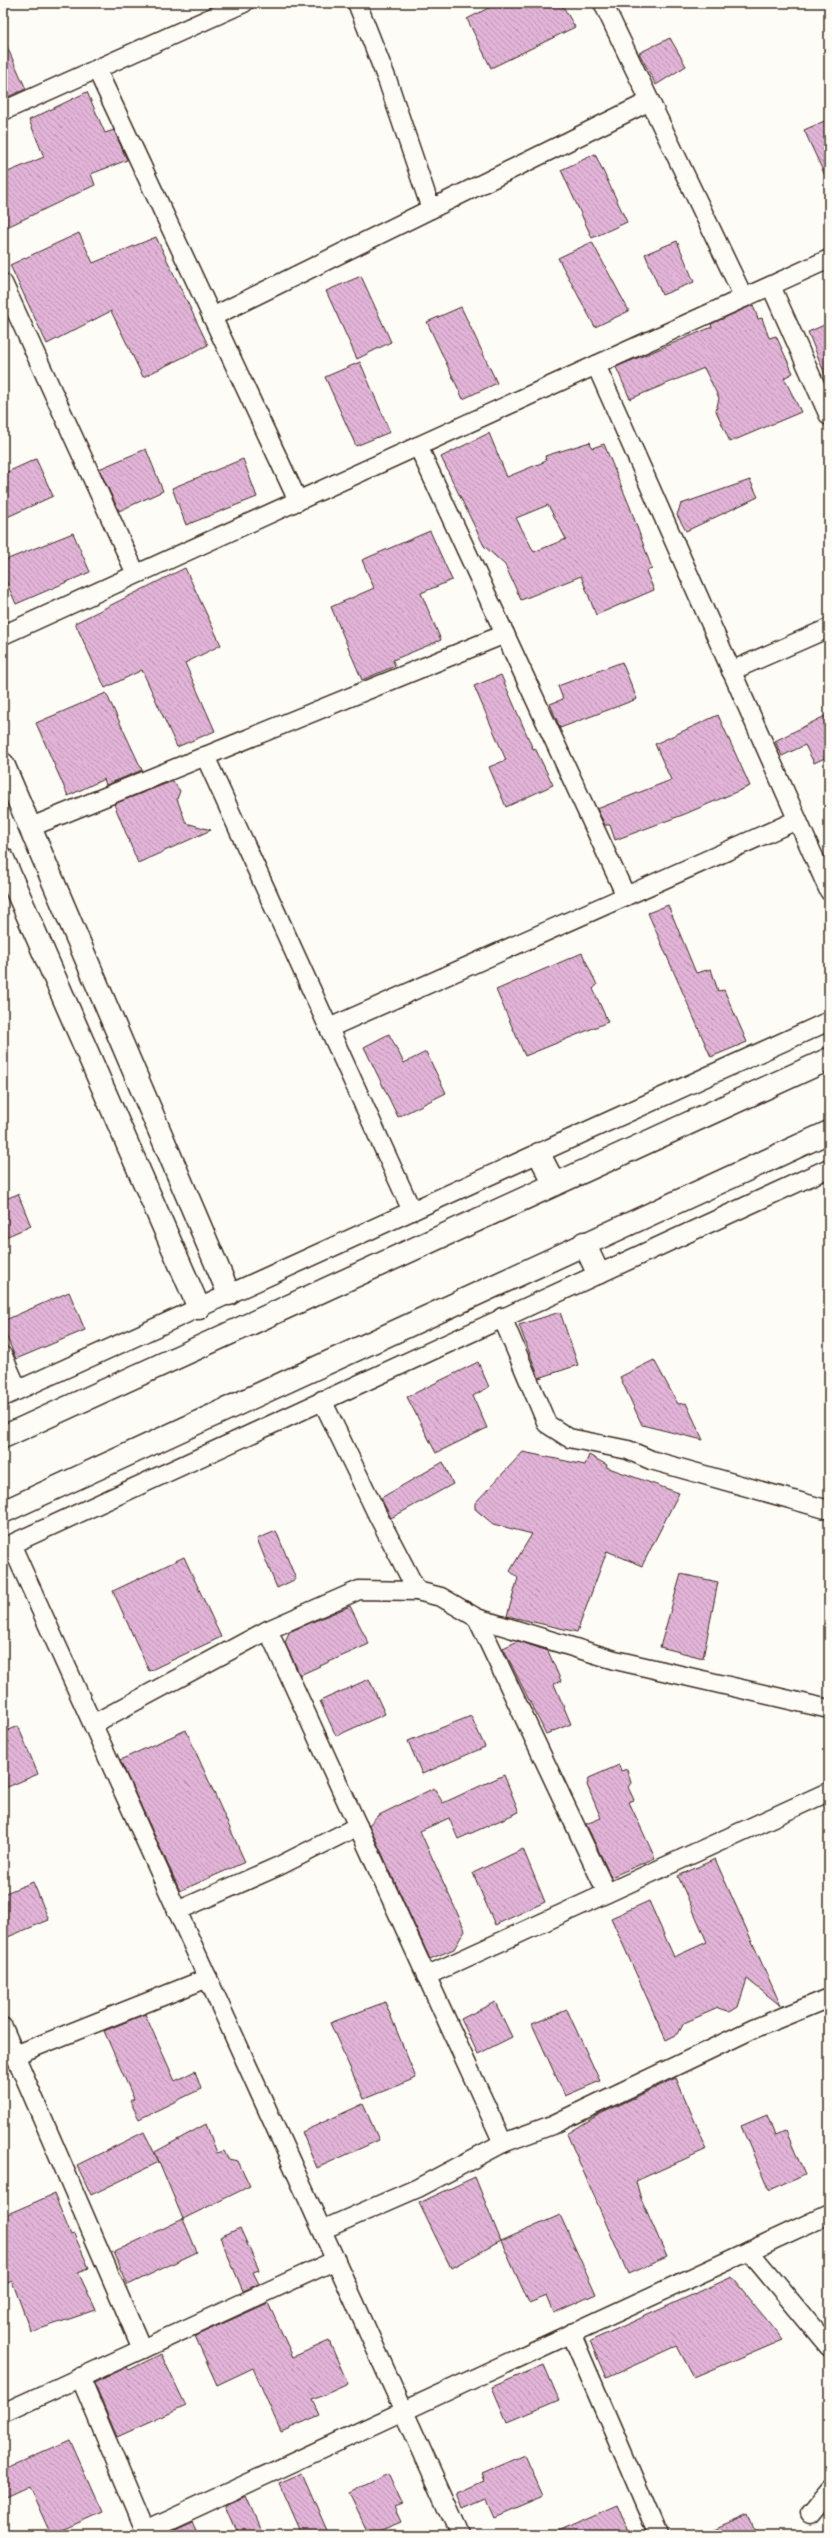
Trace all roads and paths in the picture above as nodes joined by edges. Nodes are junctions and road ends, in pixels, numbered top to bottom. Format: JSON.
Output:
{"nodes":[{"id":1,"x":244,"y":3,"type":"edge"},
{"id":2,"x":357,"y":3,"type":"edge"},
{"id":3,"x":603,"y":3,"type":"edge"},
{"id":4,"x":97,"y":70,"type":"junction"},
{"id":5,"x":650,"y":101,"type":"junction"},
{"id":6,"x":3,"y":111,"type":"edge"},
{"id":7,"x":432,"y":209,"type":"junction"},
{"id":8,"x":829,"y":259,"type":"edge"},
{"id":9,"x":3,"y":283,"type":"edge"},
{"id":10,"x":771,"y":286,"type":"junction"},
{"id":11,"x":744,"y":298,"type":"junction"},
{"id":12,"x":212,"y":317,"type":"junction"},
{"id":13,"x":596,"y":365,"type":"junction"},
{"id":14,"x":829,"y":416,"type":"edge"},
{"id":15,"x":418,"y":446,"type":"junction"},
{"id":16,"x":298,"y":501,"type":"junction"},
{"id":17,"x":136,"y":574,"type":"junction"},
{"id":18,"x":829,"y":628,"type":"edge"},
{"id":19,"x":505,"y":634,"type":"junction"},
{"id":20,"x":3,"y":635,"type":"edge"},
{"id":21,"x":731,"y":670,"type":"junction"},
{"id":22,"x":205,"y":756,"type":"junction"},
{"id":23,"x":3,"y":764,"type":"edge"},
{"id":24,"x":797,"y":820,"type":"junction"},
{"id":25,"x":31,"y":827,"type":"junction"},
{"id":26,"x":3,"y":859,"type":"edge"},
{"id":27,"x":829,"y":891,"type":"edge"},
{"id":28,"x":626,"y":896,"type":"junction"},
{"id":29,"x":829,"y":1021,"type":"edge"},
{"id":30,"x":328,"y":1028,"type":"junction"},
{"id":31,"x":829,"y":1059,"type":"edge"},
{"id":32,"x":829,"y":1132,"type":"edge"},
{"id":33,"x":539,"y":1154,"type":"junction"},
{"id":34,"x":829,"y":1168,"type":"edge"},
{"id":35,"x":554,"y":1183,"type":"junction"},
{"id":36,"x":412,"y":1211,"type":"junction"},
{"id":37,"x":584,"y":1243,"type":"junction"},
{"id":38,"x":598,"y":1273,"type":"junction"},
{"id":39,"x":229,"y":1294,"type":"junction"},
{"id":40,"x":199,"y":1308,"type":"junction"},
{"id":41,"x":502,"y":1317,"type":"junction"},
{"id":42,"x":3,"y":1356,"type":"edge"},
{"id":43,"x":11,"y":1393,"type":"edge"},
{"id":44,"x":322,"y":1400,"type":"junction"},
{"id":45,"x":3,"y":1437,"type":"edge"},
{"id":46,"x":829,"y":1510,"type":"edge"},
{"id":47,"x":3,"y":1512,"type":"edge"},
{"id":48,"x":7,"y":1546,"type":"edge"},
{"id":49,"x":418,"y":1591,"type":"junction"},
{"id":50,"x":477,"y":1618,"type":"junction"},
{"id":51,"x":268,"y":1630,"type":"junction"},
{"id":52,"x":829,"y":1709,"type":"edge"},
{"id":53,"x":93,"y":1724,"type":"junction"},
{"id":54,"x":829,"y":1791,"type":"edge"},
{"id":55,"x":358,"y":1826,"type":"junction"},
{"id":56,"x":607,"y":1893,"type":"junction"},
{"id":57,"x":177,"y":1911,"type":"junction"},
{"id":58,"x":426,"y":1976,"type":"junction"},
{"id":59,"x":208,"y":1978,"type":"junction"},
{"id":60,"x":829,"y":1998,"type":"edge"},
{"id":61,"x":3,"y":2027,"type":"edge"},
{"id":62,"x":15,"y":2055,"type":"junction"},
{"id":63,"x":503,"y":2143,"type":"junction"},
{"id":64,"x":829,"y":2214,"type":"edge"},
{"id":65,"x":322,"y":2230,"type":"junction"},
{"id":66,"x":749,"y":2251,"type":"junction"},
{"id":67,"x":336,"y":2260,"type":"junction"},
{"id":68,"x":571,"y":2333,"type":"junction"},
{"id":69,"x":829,"y":2347,"type":"edge"},
{"id":70,"x":142,"y":2349,"type":"junction"},
{"id":71,"x":80,"y":2377,"type":"junction"},
{"id":72,"x":404,"y":2411,"type":"junction"},
{"id":73,"x":3,"y":2413,"type":"edge"},
{"id":74,"x":829,"y":2490,"type":"edge"},
{"id":75,"x":810,"y":2513,"type":"dead end"},
{"id":76,"x":146,"y":2533,"type":"edge"},
{"id":77,"x":460,"y":2535,"type":"edge"},
{"id":78,"x":658,"y":2535,"type":"edge"}],
"edges":[{"from":1,"to":4,"type":"street"},
{"from":2,"to":7,"type":"street"},
{"from":3,"to":5,"type":"street"},
{"from":4,"to":6,"type":"street"},
{"from":4,"to":12,"type":"street"},
{"from":5,"to":7,"type":"street"},
{"from":5,"to":11,"type":"street"},
{"from":7,"to":12,"type":"street"},
{"from":8,"to":10,"type":"street"},
{"from":9,"to":17,"type":"street"},
{"from":10,"to":11,"type":"street"},
{"from":10,"to":14,"type":"street"},
{"from":11,"to":13,"type":"street"},
{"from":12,"to":16,"type":"street"},
{"from":13,"to":15,"type":"street"},
{"from":13,"to":21,"type":"street"},
{"from":15,"to":16,"type":"street"},
{"from":15,"to":19,"type":"street"},
{"from":16,"to":17,"type":"street"},
{"from":17,"to":20,"type":"street"},
{"from":18,"to":21,"type":"street"},
{"from":19,"to":22,"type":"street"},
{"from":19,"to":28,"type":"street"},
{"from":21,"to":24,"type":"street"},
{"from":22,"to":25,"type":"street"},
{"from":22,"to":30,"type":"street"},
{"from":23,"to":25,"type":"main road"},
{"from":24,"to":27,"type":"street"},
{"from":24,"to":28,"type":"street"},
{"from":25,"to":39,"type":"main road"},
{"from":26,"to":40,"type":"main road"},
{"from":28,"to":30,"type":"street"},
{"from":29,"to":33,"type":"street"},
{"from":30,"to":36,"type":"street"},
{"from":31,"to":35,"type":"main road"},
{"from":32,"to":37,"type":"main road"},
{"from":33,"to":35,"type":"main road"},
{"from":33,"to":36,"type":"street"},
{"from":34,"to":38,"type":"street"},
{"from":35,"to":45,"type":"main road"},
{"from":36,"to":39,"type":"street"},
{"from":37,"to":38,"type":"main road"},
{"from":37,"to":47,"type":"main road"},
{"from":38,"to":41,"type":"street"},
{"from":39,"to":40,"type":"street"},
{"from":40,"to":43,"type":"street"},
{"from":41,"to":44,"type":"street"},
{"from":41,"to":46,"type":"street"},
{"from":42,"to":43,"type":"street"},
{"from":44,"to":48,"type":"street"},
{"from":44,"to":49,"type":"street"},
{"from":48,"to":53,"type":"street"},
{"from":49,"to":50,"type":"street"},
{"from":49,"to":51,"type":"street"},
{"from":50,"to":52,"type":"street"},
{"from":50,"to":56,"type":"street"},
{"from":51,"to":53,"type":"street"},
{"from":51,"to":55,"type":"street"},
{"from":53,"to":57,"type":"street"},
{"from":54,"to":56,"type":"street"},
{"from":55,"to":57,"type":"street"},
{"from":55,"to":58,"type":"street"},
{"from":56,"to":58,"type":"street"},
{"from":57,"to":59,"type":"street"},
{"from":58,"to":63,"type":"street"},
{"from":59,"to":62,"type":"street"},
{"from":59,"to":65,"type":"street"},
{"from":60,"to":63,"type":"street"},
{"from":61,"to":62,"type":"street"},
{"from":62,"to":70,"type":"street"},
{"from":63,"to":65,"type":"street"},
{"from":64,"to":66,"type":"street"},
{"from":65,"to":67,"type":"street"},
{"from":66,"to":68,"type":"street"},
{"from":66,"to":69,"type":"street"},
{"from":67,"to":70,"type":"street"},
{"from":67,"to":72,"type":"street"},
{"from":68,"to":72,"type":"street"},
{"from":68,"to":78,"type":"street"},
{"from":70,"to":71,"type":"street"},
{"from":71,"to":73,"type":"street"},
{"from":71,"to":76,"type":"street"},
{"from":72,"to":76,"type":"street"},
{"from":72,"to":77,"type":"street"},
{"from":74,"to":75,"type":"street"}]}
